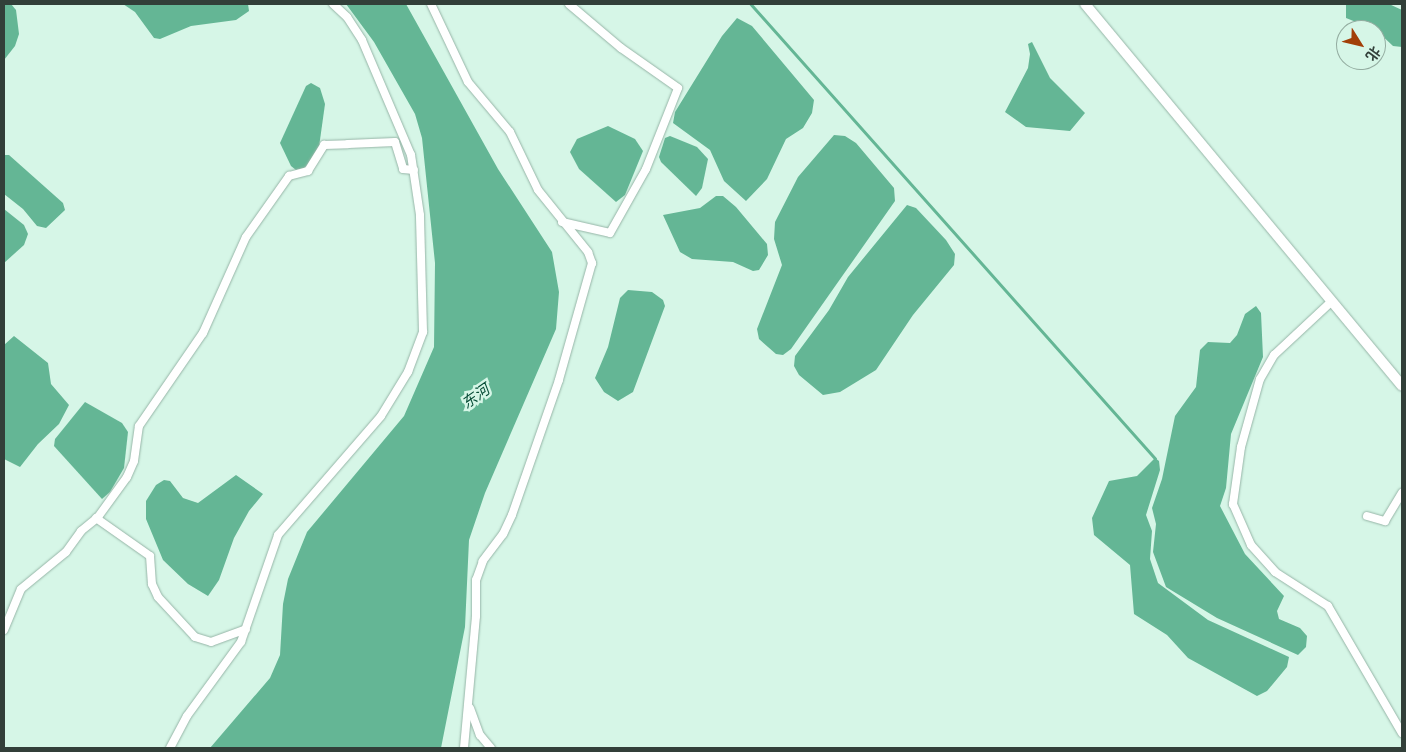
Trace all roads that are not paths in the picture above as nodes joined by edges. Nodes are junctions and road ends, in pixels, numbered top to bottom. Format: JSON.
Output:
{"nodes":[{"id":1,"x":333,"y":4,"type":"edge"},
{"id":2,"x":431,"y":4,"type":"edge"},
{"id":3,"x":569,"y":4,"type":"edge"},
{"id":4,"x":1085,"y":4,"type":"edge"},
{"id":5,"x":414,"y":170,"type":"junction"},
{"id":6,"x":562,"y":222,"type":"junction"},
{"id":7,"x":1332,"y":301,"type":"junction"},
{"id":8,"x":1402,"y":386,"type":"edge"},
{"id":9,"x":1402,"y":493,"type":"edge"},
{"id":10,"x":1367,"y":516,"type":"dead end"},
{"id":11,"x":96,"y":518,"type":"junction"},
{"id":12,"x":246,"y":629,"type":"junction"},
{"id":13,"x":4,"y":630,"type":"edge"},
{"id":14,"x":469,"y":704,"type":"junction"},
{"id":15,"x":1402,"y":732,"type":"edge"},
{"id":16,"x":170,"y":748,"type":"edge"},
{"id":17,"x":464,"y":748,"type":"edge"},
{"id":18,"x":491,"y":748,"type":"edge"}],
"edges":[{"from":1,"to":5,"type":"street"},
{"from":2,"to":6,"type":"street"},
{"from":3,"to":6,"type":"street"},
{"from":4,"to":7,"type":"street"},
{"from":5,"to":11,"type":"street"},
{"from":5,"to":12,"type":"street"},
{"from":6,"to":14,"type":"street"},
{"from":7,"to":8,"type":"street"},
{"from":7,"to":15,"type":"street"},
{"from":9,"to":10,"type":"street"},
{"from":11,"to":12,"type":"street"},
{"from":11,"to":13,"type":"street"},
{"from":12,"to":16,"type":"street"},
{"from":14,"to":17,"type":"street"},
{"from":14,"to":18,"type":"street"}]}
